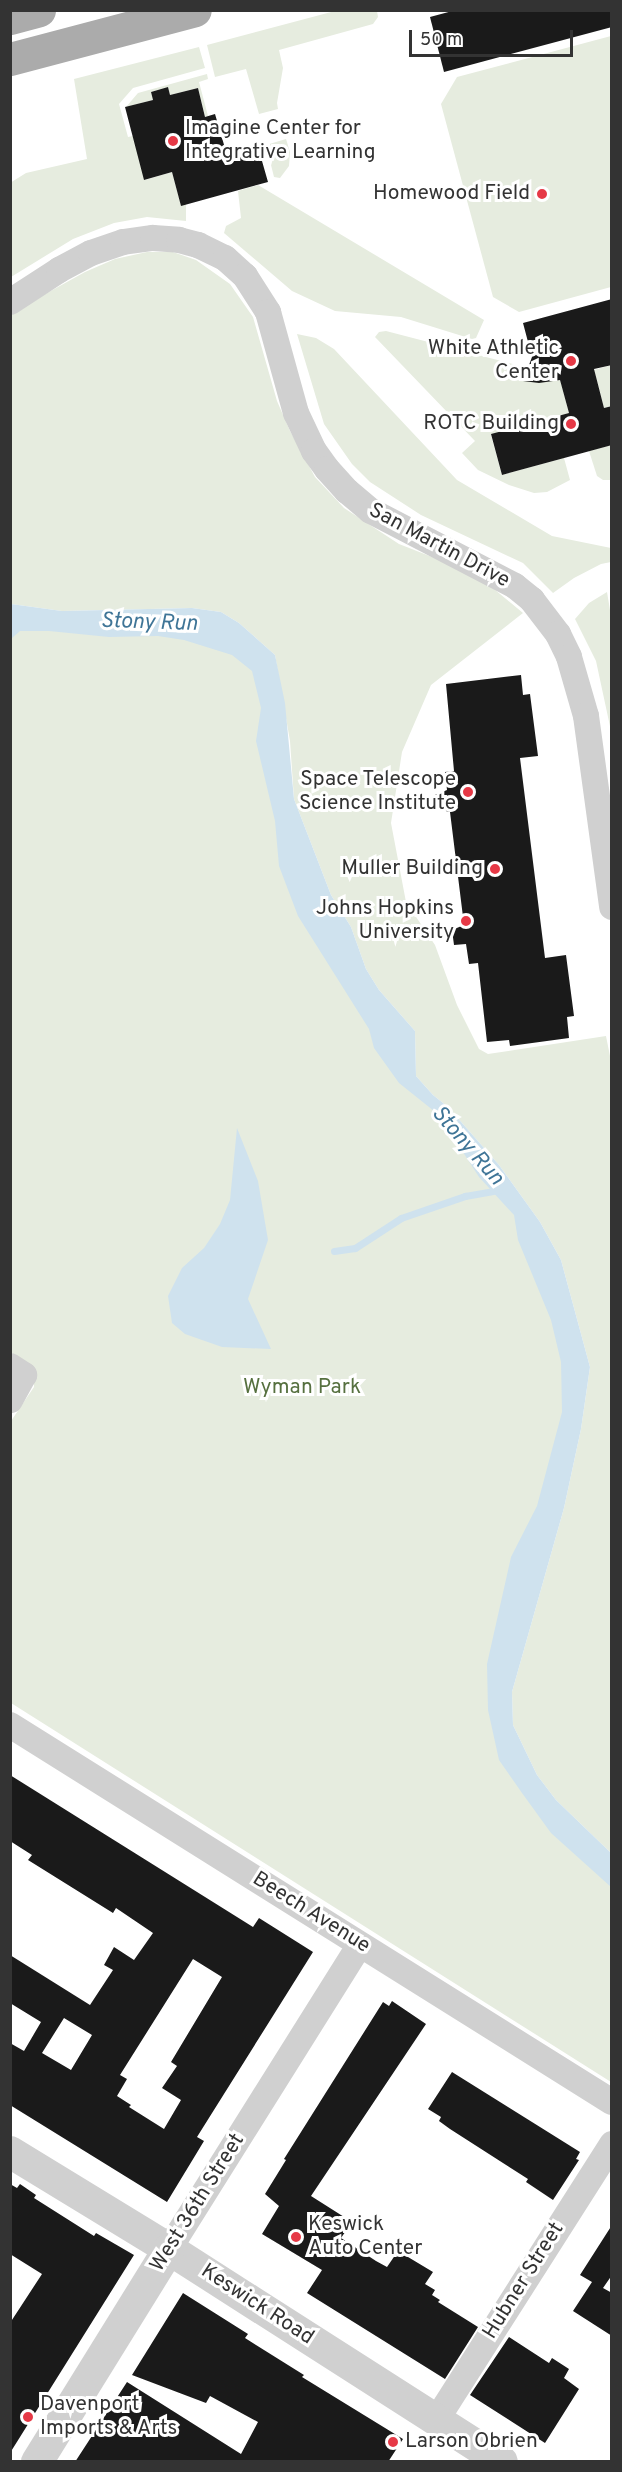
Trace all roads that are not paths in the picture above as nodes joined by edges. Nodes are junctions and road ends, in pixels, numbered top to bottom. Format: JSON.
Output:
{"nodes":[{"id":1,"x":39,"y":10,"type":"edge"},
{"id":2,"x":195,"y":10,"type":"edge"},
{"id":3,"x":10,"y":18,"type":"edge"},
{"id":4,"x":10,"y":59,"type":"edge"},
{"id":5,"x":10,"y":302,"type":"edge"},
{"id":6,"x":612,"y":907,"type":"edge"},
{"id":7,"x":17,"y":1371,"type":"edge"},
{"id":8,"x":10,"y":1400,"type":"edge"},
{"id":9,"x":10,"y":1725,"type":"edge"},
{"id":10,"x":360,"y":1945,"type":"junction"},
{"id":11,"x":612,"y":2102,"type":"edge"},
{"id":12,"x":612,"y":2144,"type":"edge"},
{"id":13,"x":10,"y":2152,"type":"edge"},
{"id":14,"x":169,"y":2249,"type":"junction"},
{"id":15,"x":437,"y":2419,"type":"junction"},
{"id":16,"x":38,"y":2462,"type":"edge"},
{"id":17,"x":502,"y":2462,"type":"edge"}],
"edges":[{"from":1,"to":3,"type":"main road"},
{"from":2,"to":4,"type":"main road"},
{"from":5,"to":6,"type":"street","name":"San Martin Drive"},
{"from":7,"to":8,"type":"street"},
{"from":9,"to":10,"type":"street","name":"Beech Avenue"},
{"from":10,"to":11,"type":"street","name":"Beech Avenue"},
{"from":10,"to":14,"type":"street","name":"West 36th Street"},
{"from":12,"to":15,"type":"street","name":"Hubner Street"},
{"from":13,"to":14,"type":"street","name":"Keswick Road"},
{"from":14,"to":15,"type":"street","name":"Keswick Road"},
{"from":14,"to":16,"type":"street","name":"West 36th Street"},
{"from":15,"to":17,"type":"street","name":"Keswick Road"}]}
